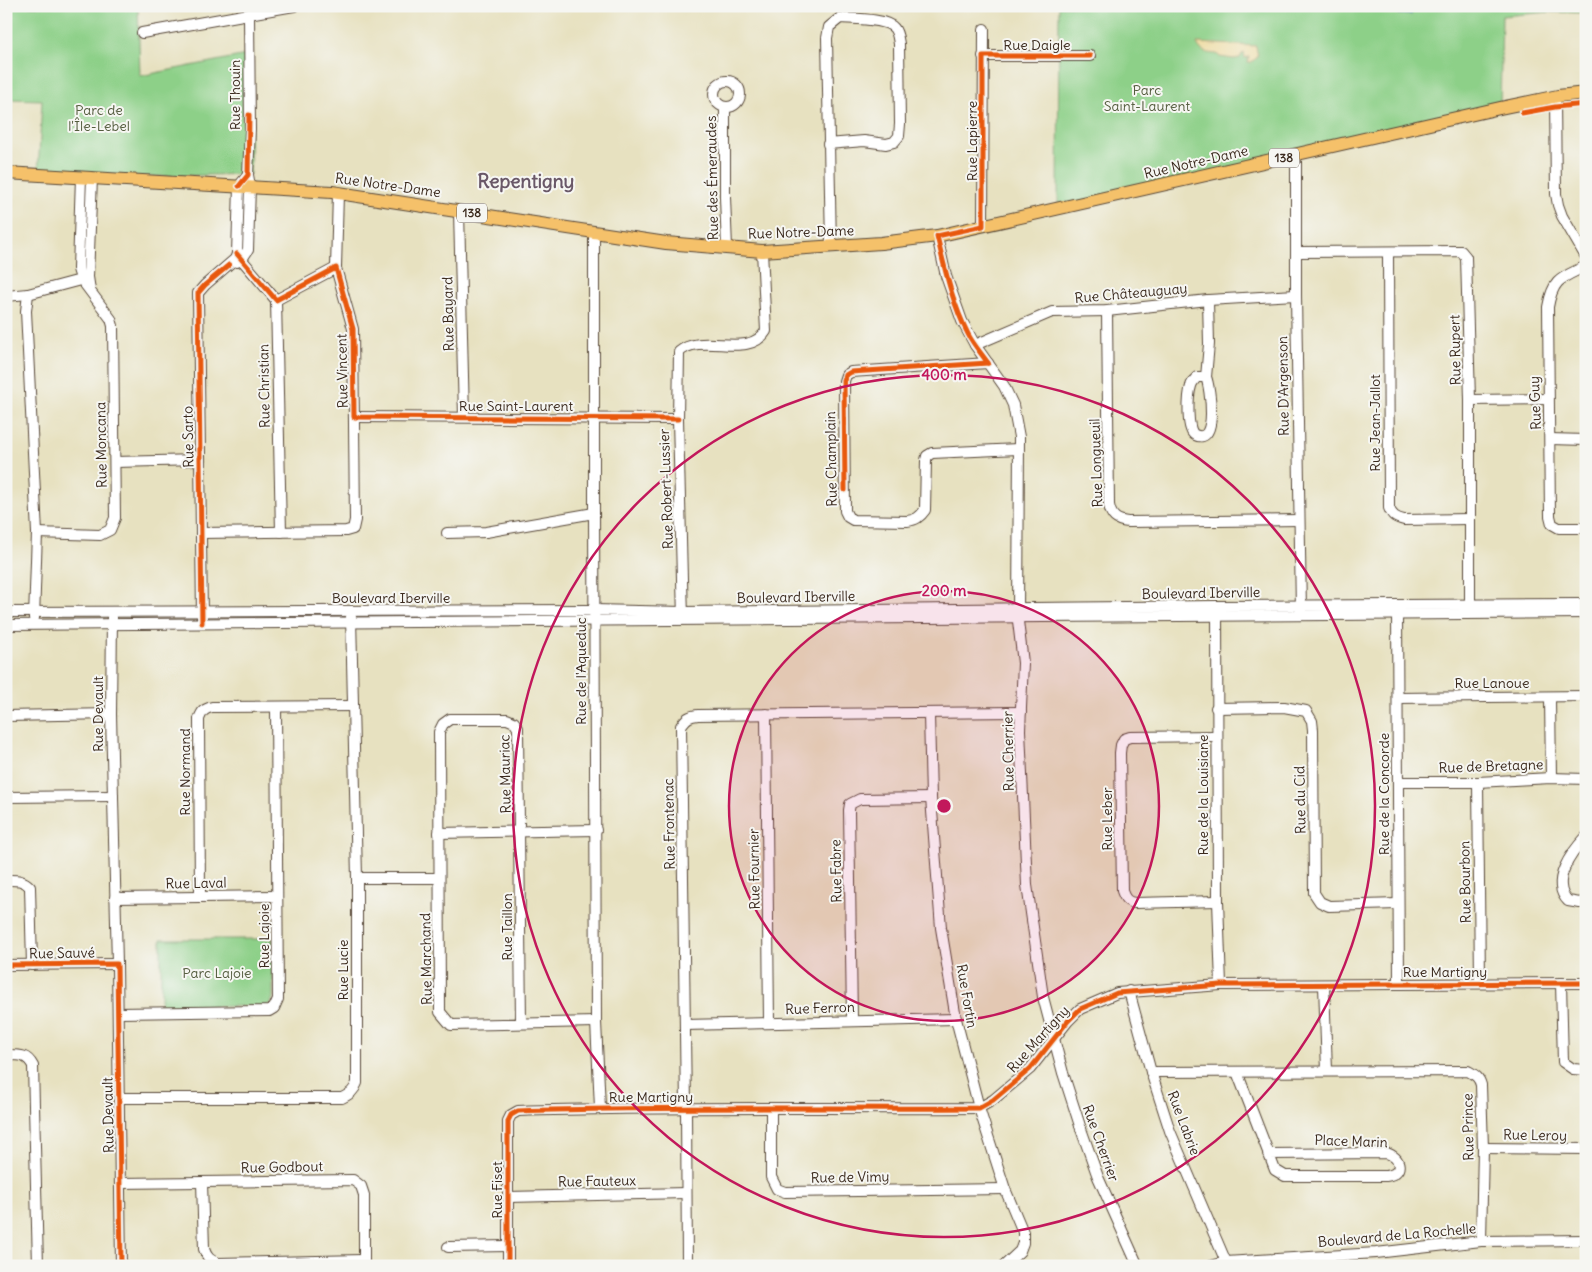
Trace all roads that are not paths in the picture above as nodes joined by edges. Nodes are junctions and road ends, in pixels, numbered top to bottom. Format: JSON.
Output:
{"nodes":[{"id":1,"x":294,"y":6,"type":"edge"},
{"id":2,"x":249,"y":15,"type":"junction"},
{"id":3,"x":984,"y":29,"type":"dead end"},
{"id":4,"x":142,"y":33,"type":"dead end"},
{"id":5,"x":983,"y":56,"type":"junction"},
{"id":6,"x":1090,"y":56,"type":"dead end"},
{"id":7,"x":1586,"y":93,"type":"edge"},
{"id":8,"x":1555,"y":97,"type":"junction"},
{"id":9,"x":725,"y":107,"type":"dead end"},
{"id":10,"x":828,"y":144,"type":"junction"},
{"id":11,"x":1296,"y":156,"type":"junction"},
{"id":12,"x":6,"y":174,"type":"edge"},
{"id":13,"x":86,"y":178,"type":"junction"},
{"id":14,"x":246,"y":182,"type":"junction"},
{"id":15,"x":338,"y":193,"type":"junction"},
{"id":16,"x":459,"y":211,"type":"junction"},
{"id":17,"x":982,"y":226,"type":"junction"},
{"id":18,"x":594,"y":232,"type":"junction"},
{"id":19,"x":937,"y":236,"type":"junction"},
{"id":20,"x":1583,"y":246,"type":"edge"},
{"id":21,"x":831,"y":247,"type":"junction"},
{"id":22,"x":727,"y":248,"type":"junction"},
{"id":23,"x":762,"y":251,"type":"junction"},
{"id":24,"x":1297,"y":252,"type":"junction"},
{"id":25,"x":1388,"y":252,"type":"junction"},
{"id":26,"x":239,"y":257,"type":"junction"},
{"id":27,"x":1586,"y":257,"type":"edge"},
{"id":28,"x":1586,"y":266,"type":"edge"},
{"id":29,"x":336,"y":268,"type":"junction"},
{"id":30,"x":85,"y":278,"type":"junction"},
{"id":31,"x":28,"y":294,"type":"junction"},
{"id":32,"x":6,"y":296,"type":"edge"},
{"id":33,"x":1296,"y":296,"type":"junction"},
{"id":34,"x":276,"y":300,"type":"junction"},
{"id":35,"x":1208,"y":300,"type":"junction"},
{"id":36,"x":1107,"y":311,"type":"junction"},
{"id":37,"x":975,"y":346,"type":"junction"},
{"id":38,"x":988,"y":363,"type":"junction"},
{"id":39,"x":1206,"y":377,"type":"junction"},
{"id":40,"x":1548,"y":399,"type":"junction"},
{"id":41,"x":1470,"y":400,"type":"junction"},
{"id":42,"x":354,"y":417,"type":"junction"},
{"id":43,"x":464,"y":417,"type":"junction"},
{"id":44,"x":595,"y":417,"type":"junction"},
{"id":45,"x":678,"y":418,"type":"junction"},
{"id":46,"x":1550,"y":439,"type":"junction"},
{"id":47,"x":1586,"y":440,"type":"edge"},
{"id":48,"x":1018,"y":449,"type":"junction"},
{"id":49,"x":199,"y":460,"type":"junction"},
{"id":50,"x":115,"y":462,"type":"junction"},
{"id":51,"x":594,"y":513,"type":"junction"},
{"id":52,"x":1469,"y":519,"type":"junction"},
{"id":53,"x":1299,"y":520,"type":"junction"},
{"id":54,"x":1586,"y":528,"type":"edge"},
{"id":55,"x":282,"y":532,"type":"junction"},
{"id":56,"x":36,"y":533,"type":"junction"},
{"id":57,"x":200,"y":533,"type":"junction"},
{"id":58,"x":448,"y":533,"type":"dead end"},
{"id":59,"x":1586,"y":604,"type":"edge"},
{"id":60,"x":1470,"y":609,"type":"junction"},
{"id":61,"x":1301,"y":610,"type":"junction"},
{"id":62,"x":1396,"y":610,"type":"junction"},
{"id":63,"x":202,"y":611,"type":"junction"},
{"id":64,"x":1217,"y":611,"type":"junction"},
{"id":65,"x":6,"y":612,"type":"edge"},
{"id":66,"x":34,"y":612,"type":"junction"},
{"id":67,"x":112,"y":612,"type":"junction"},
{"id":68,"x":1019,"y":613,"type":"junction"},
{"id":69,"x":1586,"y":613,"type":"edge"},
{"id":70,"x":594,"y":616,"type":"junction"},
{"id":71,"x":683,"y":616,"type":"junction"},
{"id":72,"x":351,"y":617,"type":"junction"},
{"id":73,"x":202,"y":622,"type":"junction"},
{"id":74,"x":113,"y":623,"type":"junction"},
{"id":75,"x":34,"y":624,"type":"junction"},
{"id":76,"x":6,"y":625,"type":"edge"},
{"id":77,"x":1586,"y":696,"type":"edge"},
{"id":78,"x":1550,"y":697,"type":"junction"},
{"id":79,"x":1398,"y":698,"type":"junction"},
{"id":80,"x":353,"y":706,"type":"junction"},
{"id":81,"x":276,"y":707,"type":"junction"},
{"id":82,"x":1216,"y":708,"type":"junction"},
{"id":83,"x":1021,"y":712,"type":"junction"},
{"id":84,"x":111,"y":714,"type":"junction"},
{"id":85,"x":766,"y":714,"type":"junction"},
{"id":86,"x":929,"y":714,"type":"junction"},
{"id":87,"x":6,"y":716,"type":"edge"},
{"id":88,"x":1217,"y":736,"type":"junction"},
{"id":89,"x":1551,"y":778,"type":"junction"},
{"id":90,"x":1586,"y":779,"type":"edge"},
{"id":91,"x":1398,"y":782,"type":"junction"},
{"id":92,"x":1478,"y":782,"type":"junction"},
{"id":93,"x":113,"y":796,"type":"junction"},
{"id":94,"x":6,"y":798,"type":"edge"},
{"id":95,"x":931,"y":798,"type":"junction"},
{"id":96,"x":596,"y":830,"type":"junction"},
{"id":97,"x":520,"y":831,"type":"junction"},
{"id":98,"x":439,"y":833,"type":"junction"},
{"id":99,"x":1586,"y":837,"type":"edge"},
{"id":100,"x":357,"y":878,"type":"junction"},
{"id":101,"x":439,"y":878,"type":"junction"},
{"id":102,"x":6,"y":880,"type":"edge"},
{"id":103,"x":200,"y":896,"type":"junction"},
{"id":104,"x":277,"y":896,"type":"junction"},
{"id":105,"x":115,"y":898,"type":"junction"},
{"id":106,"x":1586,"y":900,"type":"edge"},
{"id":107,"x":1218,"y":901,"type":"junction"},
{"id":108,"x":1398,"y":904,"type":"junction"},
{"id":109,"x":117,"y":964,"type":"junction"},
{"id":110,"x":6,"y":965,"type":"edge"},
{"id":111,"x":32,"y":965,"type":"junction"},
{"id":112,"x":1399,"y":983,"type":"junction"},
{"id":113,"x":1480,"y":983,"type":"junction"},
{"id":114,"x":1561,"y":983,"type":"junction"},
{"id":115,"x":1586,"y":983,"type":"edge"},
{"id":116,"x":1220,"y":985,"type":"junction"},
{"id":117,"x":1324,"y":985,"type":"junction"},
{"id":118,"x":1129,"y":991,"type":"junction"},
{"id":119,"x":118,"y":1013,"type":"junction"},
{"id":120,"x":956,"y":1019,"type":"junction"},
{"id":121,"x":852,"y":1020,"type":"junction"},
{"id":122,"x":596,"y":1022,"type":"junction"},
{"id":123,"x":521,"y":1023,"type":"junction"},
{"id":124,"x":769,"y":1023,"type":"junction"},
{"id":125,"x":685,"y":1025,"type":"junction"},
{"id":126,"x":1053,"y":1038,"type":"junction"},
{"id":127,"x":6,"y":1055,"type":"edge"},
{"id":128,"x":1586,"y":1070,"type":"edge"},
{"id":129,"x":1326,"y":1071,"type":"junction"},
{"id":130,"x":1151,"y":1072,"type":"junction"},
{"id":131,"x":1237,"y":1072,"type":"junction"},
{"id":132,"x":119,"y":1098,"type":"junction"},
{"id":133,"x":600,"y":1108,"type":"junction"},
{"id":134,"x":686,"y":1108,"type":"junction"},
{"id":135,"x":979,"y":1108,"type":"junction"},
{"id":136,"x":771,"y":1109,"type":"junction"},
{"id":137,"x":511,"y":1115,"type":"joint"},
{"id":138,"x":1483,"y":1148,"type":"junction"},
{"id":139,"x":1586,"y":1149,"type":"edge"},
{"id":140,"x":1268,"y":1154,"type":"junction"},
{"id":141,"x":202,"y":1182,"type":"junction"},
{"id":142,"x":120,"y":1183,"type":"junction"},
{"id":143,"x":1005,"y":1189,"type":"junction"},
{"id":144,"x":686,"y":1193,"type":"junction"},
{"id":145,"x":508,"y":1197,"type":"junction"},
{"id":146,"x":1119,"y":1224,"type":"junction"},
{"id":147,"x":1586,"y":1240,"type":"edge"},
{"id":148,"x":1481,"y":1241,"type":"junction"},
{"id":149,"x":508,"y":1246,"type":"junction"},
{"id":150,"x":448,"y":1247,"type":"dead end"},
{"id":151,"x":1226,"y":1262,"type":"junction"},
{"id":152,"x":364,"y":1263,"type":"edge"},
{"id":153,"x":38,"y":1266,"type":"edge"},
{"id":154,"x":121,"y":1266,"type":"edge"},
{"id":155,"x":508,"y":1266,"type":"edge"},
{"id":156,"x":687,"y":1266,"type":"edge"},
{"id":157,"x":1004,"y":1266,"type":"edge"},
{"id":158,"x":1130,"y":1266,"type":"edge"},
{"id":159,"x":1138,"y":1266,"type":"edge"},
{"id":160,"x":1211,"y":1266,"type":"edge"}],
"edges":[{"from":1,"to":2,"type":"street"},
{"from":2,"to":4,"type":"street"},
{"from":2,"to":14,"type":"street","name":"Rue Thouin"},
{"from":3,"to":5,"type":"street","name":"Rue Lapierre"},
{"from":5,"to":6,"type":"street","name":"Rue Daigle"},
{"from":5,"to":17,"type":"street","name":"Rue Lapierre"},
{"from":7,"to":8,"type":"main road","name":"Rue Notre-Dame","number":"138"},
{"from":8,"to":11,"type":"main road","name":"Rue Notre-Dame","number":"138"},
{"from":8,"to":20,"type":"street"},
{"from":9,"to":22,"type":"street","name":"Rue des Émeraudes"},
{"from":10,"to":10,"type":"street"},
{"from":10,"to":21,"type":"street"},
{"from":11,"to":17,"type":"main road","name":"Rue Notre-Dame","number":"138"},
{"from":11,"to":24,"type":"street","name":"Rue D'Argenson"},
{"from":12,"to":13,"type":"main road","name":"Rue Notre-Dame","number":"138"},
{"from":13,"to":14,"type":"main road","name":"Rue Notre-Dame","number":"138"},
{"from":13,"to":30,"type":"street"},
{"from":14,"to":15,"type":"main road","name":"Rue Notre-Dame","number":"138"},
{"from":14,"to":26,"type":"street"},
{"from":15,"to":16,"type":"main road","name":"Rue Notre-Dame","number":"138"},
{"from":15,"to":29,"type":"street","name":"Rue Vincent"},
{"from":16,"to":18,"type":"main road","name":"Rue Notre-Dame","number":"138"},
{"from":16,"to":43,"type":"street","name":"Rue Bayard"},
{"from":17,"to":19,"type":"main road","name":"Rue Notre-Dame","number":"138"},
{"from":18,"to":22,"type":"main road","name":"Rue Notre-Dame","number":"138"},
{"from":18,"to":44,"type":"street","name":"Rue de l'Aqueduc"},
{"from":19,"to":21,"type":"main road","name":"Rue Notre-Dame","number":"138"},
{"from":19,"to":37,"type":"street","name":"Rue Cherrier"},
{"from":20,"to":27,"type":"street"},
{"from":21,"to":23,"type":"main road","name":"Rue Notre-Dame","number":"138"},
{"from":22,"to":23,"type":"main road","name":"Rue Notre-Dame","number":"138"},
{"from":23,"to":45,"type":"street","name":"Rue Robert-Lussier"},
{"from":24,"to":25,"type":"street","name":"Rue Rupert"},
{"from":24,"to":33,"type":"street","name":"Rue D'Argenson"},
{"from":25,"to":41,"type":"street","name":"Rue Rupert"},
{"from":25,"to":52,"type":"street","name":"Rue Jean-Jallot"},
{"from":26,"to":34,"type":"street"},
{"from":26,"to":49,"type":"street","name":"Rue Sarto"},
{"from":28,"to":40,"type":"street","name":"Rue Guy"},
{"from":29,"to":34,"type":"street"},
{"from":29,"to":42,"type":"street","name":"Rue Vincent"},
{"from":30,"to":31,"type":"street"},
{"from":30,"to":50,"type":"street","name":"Rue Moncana"},
{"from":31,"to":32,"type":"street"},
{"from":31,"to":56,"type":"street"},
{"from":33,"to":35,"type":"street","name":"Rue Châteauguay"},
{"from":33,"to":53,"type":"street","name":"Rue D'Argenson"},
{"from":34,"to":55,"type":"street","name":"Rue Christian"},
{"from":35,"to":36,"type":"street","name":"Rue Châteauguay"},
{"from":35,"to":39,"type":"street"},
{"from":36,"to":37,"type":"street","name":"Rue Châteauguay"},
{"from":36,"to":53,"type":"street","name":"Rue Longueuil"},
{"from":37,"to":38,"type":"street","name":"Rue Cherrier"},
{"from":38,"to":48,"type":"street","name":"Rue Cherrier"},
{"from":38,"to":48,"type":"street","name":"Rue Champlain"},
{"from":39,"to":39,"type":"street"},
{"from":40,"to":41,"type":"street"},
{"from":40,"to":46,"type":"street","name":"Rue Guy"},
{"from":41,"to":52,"type":"street","name":"Rue Rupert"},
{"from":42,"to":43,"type":"street","name":"Rue Saint-Laurent"},
{"from":42,"to":55,"type":"street","name":"Rue Vincent"},
{"from":43,"to":44,"type":"street","name":"Rue Saint-Laurent"},
{"from":44,"to":45,"type":"street","name":"Rue Saint-Laurent"},
{"from":44,"to":51,"type":"street","name":"Rue de l'Aqueduc"},
{"from":45,"to":71,"type":"street","name":"Rue Robert-Lussier"},
{"from":46,"to":47,"type":"street"},
{"from":46,"to":54,"type":"street","name":"Rue Guy"},
{"from":48,"to":68,"type":"street","name":"Rue Cherrier"},
{"from":49,"to":50,"type":"street"},
{"from":49,"to":57,"type":"street","name":"Rue Sarto"},
{"from":50,"to":56,"type":"street","name":"Rue Moncana"},
{"from":51,"to":58,"type":"street"},
{"from":51,"to":70,"type":"street","name":"Rue de l'Aqueduc"},
{"from":52,"to":60,"type":"street","name":"Rue Rupert"},
{"from":53,"to":61,"type":"street","name":"Rue D'Argenson"},
{"from":55,"to":57,"type":"street","name":"Rue Vincent"},
{"from":56,"to":66,"type":"street"},
{"from":57,"to":63,"type":"street","name":"Rue Sarto"},
{"from":59,"to":60,"type":"street","name":"Boulevard Iberville"},
{"from":60,"to":62,"type":"street","name":"Boulevard Iberville"},
{"from":60,"to":69,"type":"street","name":"Boulevard Iberville"},
{"from":61,"to":62,"type":"street","name":"Boulevard Iberville"},
{"from":61,"to":64,"type":"street","name":"Boulevard Iberville"},
{"from":62,"to":79,"type":"street","name":"Rue de la Concorde"},
{"from":63,"to":67,"type":"street","name":"Boulevard Iberville"},
{"from":63,"to":72,"type":"street","name":"Boulevard Iberville"},
{"from":63,"to":73,"type":"street","name":"Rue Sarto"},
{"from":64,"to":68,"type":"street","name":"Boulevard Iberville"},
{"from":64,"to":82,"type":"street","name":"Rue de la Louisiane"},
{"from":65,"to":66,"type":"street","name":"Boulevard Iberville"},
{"from":66,"to":67,"type":"street","name":"Boulevard Iberville"},
{"from":66,"to":75,"type":"street"},
{"from":67,"to":74,"type":"street","name":"Rue Devault"},
{"from":68,"to":71,"type":"street","name":"Boulevard Iberville"},
{"from":68,"to":83,"type":"street","name":"Rue Cherrier"},
{"from":70,"to":71,"type":"street","name":"Boulevard Iberville"},
{"from":70,"to":72,"type":"street","name":"Boulevard Iberville"},
{"from":70,"to":96,"type":"street","name":"Rue de l'Aqueduc"},
{"from":72,"to":73,"type":"street","name":"Boulevard Iberville"},
{"from":72,"to":80,"type":"street","name":"Rue Lucie"},
{"from":73,"to":74,"type":"street","name":"Boulevard Iberville"},
{"from":74,"to":75,"type":"street","name":"Boulevard Iberville"},
{"from":74,"to":84,"type":"street","name":"Rue Devault"},
{"from":75,"to":76,"type":"street","name":"Boulevard Iberville"},
{"from":77,"to":78,"type":"street","name":"Rue Lanoue"},
{"from":78,"to":79,"type":"street","name":"Rue Lanoue"},
{"from":78,"to":89,"type":"street"},
{"from":79,"to":91,"type":"street","name":"Rue de la Concorde"},
{"from":80,"to":81,"type":"street","name":"Rue Normand"},
{"from":80,"to":100,"type":"street","name":"Rue Lucie"},
{"from":81,"to":103,"type":"street","name":"Rue Normand"},
{"from":81,"to":104,"type":"street","name":"Rue Lajoie"},
{"from":82,"to":88,"type":"street","name":"Rue de la Louisiane"},
{"from":82,"to":108,"type":"street","name":"Rue du Cid"},
{"from":83,"to":86,"type":"street","name":"Rue Frontenac"},
{"from":83,"to":126,"type":"street","name":"Rue Cherrier"},
{"from":84,"to":87,"type":"street"},
{"from":84,"to":93,"type":"street","name":"Rue Devault"},
{"from":85,"to":86,"type":"street","name":"Rue Frontenac"},
{"from":85,"to":124,"type":"street","name":"Rue Fournier"},
{"from":85,"to":125,"type":"street","name":"Rue Frontenac"},
{"from":86,"to":95,"type":"street","name":"Rue Fortin"},
{"from":88,"to":107,"type":"street","name":"Rue de la Louisiane"},
{"from":88,"to":107,"type":"street","name":"Rue Leber"},
{"from":89,"to":90,"type":"street","name":"Rue de Bretagne"},
{"from":89,"to":92,"type":"street","name":"Rue de Bretagne"},
{"from":91,"to":92,"type":"street","name":"Rue de Bretagne"},
{"from":91,"to":108,"type":"street","name":"Rue de la Concorde"},
{"from":92,"to":113,"type":"street","name":"Rue Bourbon"},
{"from":93,"to":94,"type":"street"},
{"from":93,"to":105,"type":"street","name":"Rue Devault"},
{"from":95,"to":120,"type":"street","name":"Rue Fortin"},
{"from":95,"to":121,"type":"street","name":"Rue Fabre"},
{"from":96,"to":97,"type":"street"},
{"from":96,"to":122,"type":"street","name":"Rue de l'Aqueduc"},
{"from":97,"to":98,"type":"street"},
{"from":97,"to":98,"type":"street","name":"Rue Mauriac"},
{"from":97,"to":123,"type":"street","name":"Rue Taillon"},
{"from":98,"to":101,"type":"street","name":"Rue Marchand"},
{"from":99,"to":106,"type":"street"},
{"from":100,"to":101,"type":"street"},
{"from":100,"to":132,"type":"street","name":"Rue Lucie"},
{"from":101,"to":123,"type":"street","name":"Rue Marchand"},
{"from":102,"to":111,"type":"street"},
{"from":103,"to":104,"type":"street","name":"Rue Laval"},
{"from":103,"to":105,"type":"street","name":"Rue Laval"},
{"from":104,"to":119,"type":"street","name":"Rue Lajoie"},
{"from":105,"to":109,"type":"street","name":"Rue Devault"},
{"from":107,"to":116,"type":"street","name":"Rue de la Louisiane"},
{"from":108,"to":112,"type":"street","name":"Rue de la Concorde"},
{"from":109,"to":111,"type":"street","name":"Rue Sauvé"},
{"from":109,"to":119,"type":"street","name":"Rue Devault"},
{"from":110,"to":111,"type":"street","name":"Rue Sauvé"},
{"from":112,"to":113,"type":"street","name":"Rue Martigny"},
{"from":112,"to":117,"type":"street","name":"Rue Martigny"},
{"from":113,"to":114,"type":"street","name":"Rue Martigny"},
{"from":114,"to":115,"type":"street","name":"Rue Martigny"},
{"from":114,"to":128,"type":"street"},
{"from":116,"to":117,"type":"street","name":"Rue Martigny"},
{"from":116,"to":118,"type":"street","name":"Rue Martigny"},
{"from":117,"to":129,"type":"street"},
{"from":118,"to":126,"type":"street","name":"Rue Martigny"},
{"from":118,"to":130,"type":"street","name":"Rue Labrie"},
{"from":119,"to":132,"type":"street","name":"Rue Devault"},
{"from":120,"to":121,"type":"street","name":"Rue Ferron"},
{"from":120,"to":135,"type":"street","name":"Rue Fortin"},
{"from":121,"to":124,"type":"street","name":"Rue Ferron"},
{"from":122,"to":123,"type":"street","name":"Rue Marchand"},
{"from":122,"to":133,"type":"street","name":"Rue de l'Aqueduc"},
{"from":124,"to":125,"type":"street","name":"Rue Ferron"},
{"from":125,"to":134,"type":"street","name":"Rue Frontenac"},
{"from":126,"to":135,"type":"street","name":"Rue Martigny"},
{"from":126,"to":146,"type":"street","name":"Rue Cherrier"},
{"from":127,"to":153,"type":"street"},
{"from":129,"to":131,"type":"street","name":"Rue Prince"},
{"from":129,"to":138,"type":"street","name":"Rue Prince"},
{"from":130,"to":131,"type":"street","name":"Rue Prince"},
{"from":130,"to":151,"type":"street","name":"Rue Labrie"},
{"from":131,"to":140,"type":"street","name":"Place Marin"},
{"from":132,"to":142,"type":"street","name":"Rue Devault"},
{"from":133,"to":134,"type":"street","name":"Rue Martigny"},
{"from":133,"to":137,"type":"street","name":"Rue Martigny"},
{"from":134,"to":136,"type":"street","name":"Rue Martigny"},
{"from":134,"to":144,"type":"street","name":"Rue Frontenac"},
{"from":135,"to":136,"type":"street","name":"Rue Martigny"},
{"from":135,"to":143,"type":"street","name":"Rue Fortin"},
{"from":136,"to":143,"type":"street","name":"Rue de Vimy"},
{"from":137,"to":145,"type":"street","name":"Rue Fiset"},
{"from":138,"to":139,"type":"street","name":"Rue Leroy"},
{"from":138,"to":148,"type":"street","name":"Rue Prince"},
{"from":140,"to":140,"type":"street","name":"Place Marin"},
{"from":141,"to":142,"type":"street","name":"Rue Godbout"},
{"from":141,"to":152,"type":"street"},
{"from":141,"to":152,"type":"street","name":"Rue Godbout"},
{"from":142,"to":154,"type":"street","name":"Rue Devault"},
{"from":143,"to":157,"type":"street","name":"Rue Fortin"},
{"from":144,"to":145,"type":"street","name":"Rue Fauteux"},
{"from":144,"to":156,"type":"street","name":"Rue Frontenac"},
{"from":145,"to":149,"type":"street","name":"Rue Fiset"},
{"from":146,"to":158,"type":"street"},
{"from":146,"to":159,"type":"street","name":"Rue Cherrier"},
{"from":147,"to":148,"type":"street","name":"Boulevard de La Rochelle"},
{"from":148,"to":151,"type":"street","name":"Boulevard de La Rochelle"},
{"from":149,"to":150,"type":"street"},
{"from":149,"to":155,"type":"street","name":"Rue Fiset"},
{"from":151,"to":160,"type":"street","name":"Boulevard de La Rochelle"}]}
